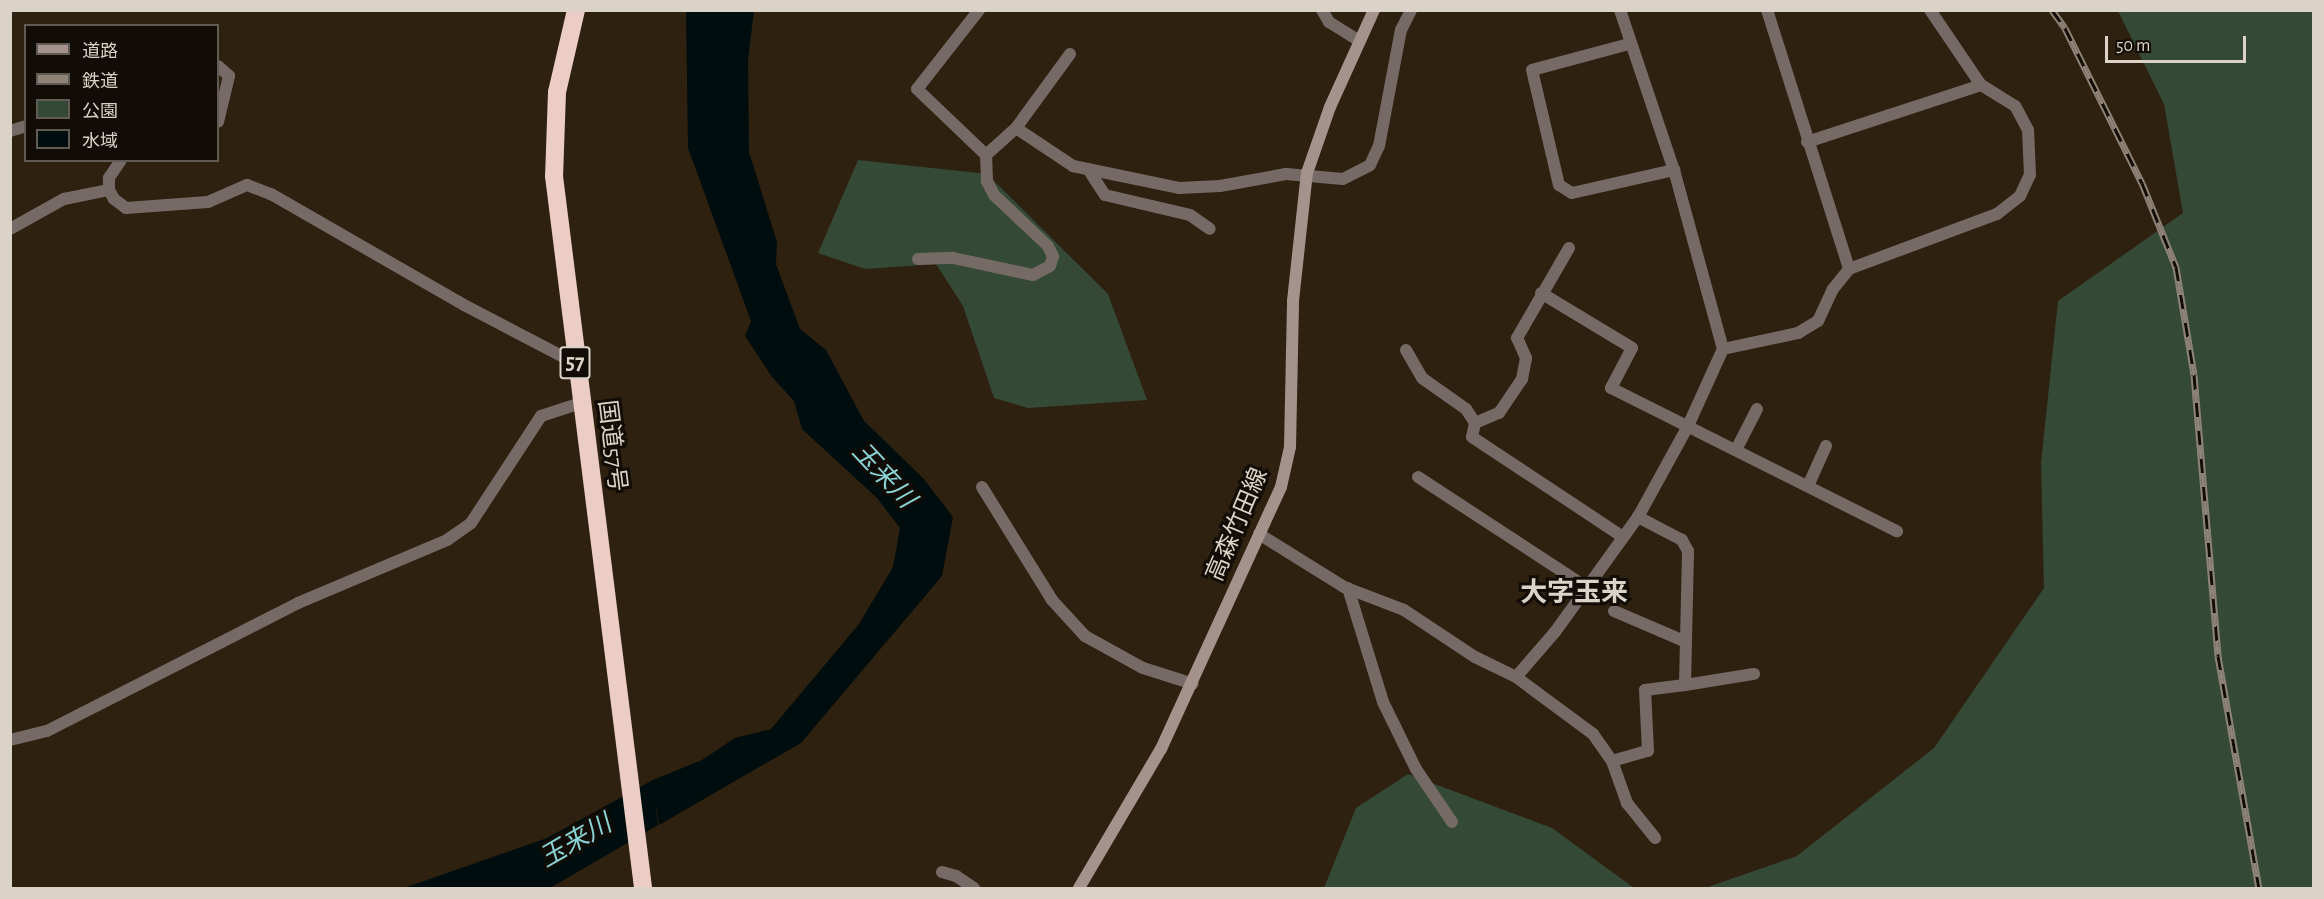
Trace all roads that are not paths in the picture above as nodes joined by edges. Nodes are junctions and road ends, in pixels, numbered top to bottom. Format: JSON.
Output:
{"nodes":[{"id":1,"x":576,"y":10,"type":"edge"},
{"id":2,"x":979,"y":10,"type":"edge"},
{"id":3,"x":1322,"y":10,"type":"edge"},
{"id":4,"x":1374,"y":10,"type":"edge"},
{"id":5,"x":1411,"y":10,"type":"edge"},
{"id":6,"x":1620,"y":10,"type":"edge"},
{"id":7,"x":1767,"y":10,"type":"edge"},
{"id":8,"x":1930,"y":10,"type":"edge"},
{"id":9,"x":1358,"y":40,"type":"junction"},
{"id":10,"x":1629,"y":45,"type":"junction"},
{"id":11,"x":1070,"y":54,"type":"dead end"},
{"id":12,"x":219,"y":67,"type":"edge"},
{"id":13,"x":1981,"y":85,"type":"junction"},
{"id":14,"x":219,"y":118,"type":"edge"},
{"id":15,"x":1016,"y":128,"type":"junction"},
{"id":16,"x":1807,"y":142,"type":"junction"},
{"id":17,"x":986,"y":155,"type":"junction"},
{"id":18,"x":119,"y":162,"type":"edge"},
{"id":19,"x":1088,"y":169,"type":"junction"},
{"id":20,"x":1674,"y":170,"type":"junction"},
{"id":21,"x":1307,"y":173,"type":"junction"},
{"id":22,"x":109,"y":190,"type":"junction"},
{"id":23,"x":10,"y":229,"type":"edge"},
{"id":24,"x":1210,"y":229,"type":"dead end"},
{"id":25,"x":1569,"y":248,"type":"dead end"},
{"id":26,"x":918,"y":259,"type":"dead end"},
{"id":27,"x":1849,"y":269,"type":"junction"},
{"id":28,"x":1541,"y":293,"type":"junction"},
{"id":29,"x":1723,"y":349,"type":"junction"},
{"id":30,"x":1406,"y":350,"type":"dead end"},
{"id":31,"x":575,"y":363,"type":"junction"},
{"id":32,"x":581,"y":403,"type":"junction"},
{"id":33,"x":1756,"y":409,"type":"dead end"},
{"id":34,"x":1475,"y":423,"type":"junction"},
{"id":35,"x":1687,"y":428,"type":"junction"},
{"id":36,"x":1826,"y":447,"type":"dead end"},
{"id":37,"x":1736,"y":450,"type":"junction"},
{"id":38,"x":1418,"y":477,"type":"dead end"},
{"id":39,"x":1808,"y":486,"type":"junction"},
{"id":40,"x":982,"y":487,"type":"dead end"},
{"id":41,"x":1638,"y":517,"type":"junction"},
{"id":42,"x":1897,"y":531,"type":"dead end"},
{"id":43,"x":1259,"y":534,"type":"junction"},
{"id":44,"x":1623,"y":537,"type":"junction"},
{"id":45,"x":1586,"y":587,"type":"junction"},
{"id":46,"x":1348,"y":588,"type":"junction"},
{"id":47,"x":1614,"y":611,"type":"dead end"},
{"id":48,"x":1686,"y":642,"type":"junction"},
{"id":49,"x":1754,"y":674,"type":"dead end"},
{"id":50,"x":1516,"y":677,"type":"junction"},
{"id":51,"x":1193,"y":684,"type":"junction"},
{"id":52,"x":1685,"y":685,"type":"junction"},
{"id":53,"x":10,"y":740,"type":"edge"},
{"id":54,"x":1612,"y":761,"type":"junction"},
{"id":55,"x":1452,"y":822,"type":"dead end"},
{"id":56,"x":1655,"y":838,"type":"dead end"},
{"id":57,"x":942,"y":872,"type":"dead end"},
{"id":58,"x":643,"y":888,"type":"edge"},
{"id":59,"x":974,"y":888,"type":"edge"},
{"id":60,"x":1079,"y":888,"type":"edge"}],
"edges":[{"from":1,"to":31,"type":"highway","name":"国道57号","number":"57"},
{"from":2,"to":17,"type":"street"},
{"from":3,"to":9,"type":"street"},
{"from":4,"to":9,"type":"main road","name":"高森竹田線"},
{"from":5,"to":21,"type":"street"},
{"from":6,"to":10,"type":"street"},
{"from":7,"to":16,"type":"street"},
{"from":8,"to":13,"type":"street"},
{"from":9,"to":21,"type":"main road","name":"高森竹田線"},
{"from":10,"to":20,"type":"street"},
{"from":10,"to":20,"type":"street"},
{"from":11,"to":15,"type":"street"},
{"from":12,"to":14,"type":"street"},
{"from":13,"to":16,"type":"street"},
{"from":13,"to":27,"type":"street"},
{"from":15,"to":17,"type":"street"},
{"from":15,"to":19,"type":"street"},
{"from":16,"to":27,"type":"street"},
{"from":17,"to":26,"type":"street"},
{"from":18,"to":22,"type":"street"},
{"from":19,"to":21,"type":"street"},
{"from":19,"to":24,"type":"street"},
{"from":20,"to":29,"type":"street"},
{"from":21,"to":43,"type":"main road","name":"高森竹田線"},
{"from":22,"to":23,"type":"street"},
{"from":22,"to":31,"type":"street"},
{"from":25,"to":28,"type":"street"},
{"from":27,"to":29,"type":"street"},
{"from":28,"to":34,"type":"street"},
{"from":28,"to":35,"type":"street"},
{"from":29,"to":35,"type":"street"},
{"from":30,"to":34,"type":"street"},
{"from":31,"to":32,"type":"highway","name":"国道57号","number":"57"},
{"from":32,"to":53,"type":"street"},
{"from":32,"to":58,"type":"highway","name":"国道57号","number":"57"},
{"from":33,"to":37,"type":"street"},
{"from":34,"to":44,"type":"street"},
{"from":35,"to":37,"type":"street"},
{"from":35,"to":41,"type":"street"},
{"from":36,"to":39,"type":"street"},
{"from":37,"to":39,"type":"street"},
{"from":38,"to":45,"type":"street"},
{"from":39,"to":42,"type":"street"},
{"from":40,"to":51,"type":"street"},
{"from":41,"to":44,"type":"street"},
{"from":41,"to":48,"type":"street"},
{"from":43,"to":46,"type":"street"},
{"from":43,"to":51,"type":"main road","name":"高森竹田線"},
{"from":44,"to":45,"type":"street"},
{"from":45,"to":50,"type":"street"},
{"from":46,"to":50,"type":"street"},
{"from":46,"to":55,"type":"street"},
{"from":47,"to":48,"type":"street"},
{"from":48,"to":52,"type":"street"},
{"from":49,"to":52,"type":"street"},
{"from":50,"to":54,"type":"street"},
{"from":51,"to":60,"type":"main road","name":"高森竹田線"},
{"from":52,"to":54,"type":"street"},
{"from":54,"to":56,"type":"street"},
{"from":57,"to":59,"type":"street"}]}
